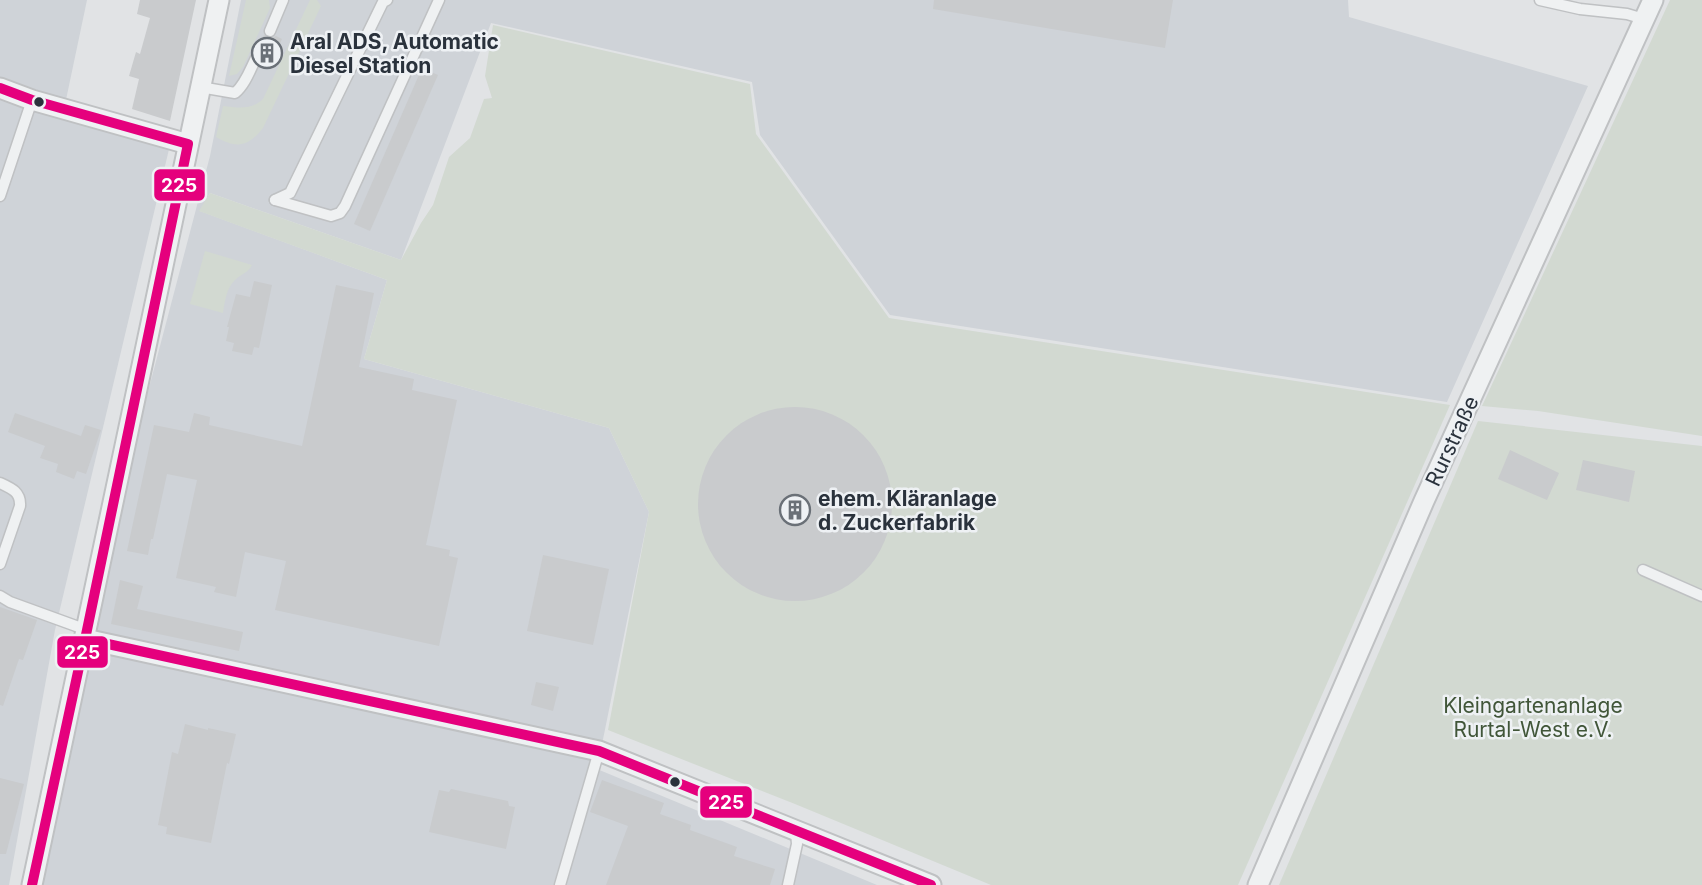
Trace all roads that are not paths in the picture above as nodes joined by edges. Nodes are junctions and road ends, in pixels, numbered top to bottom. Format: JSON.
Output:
{"nodes":[{"id":1,"x":219,"y":0,"type":"edge"},
{"id":2,"x":283,"y":0,"type":"edge"},
{"id":3,"x":387,"y":0,"type":"edge"},
{"id":4,"x":439,"y":0,"type":"edge"},
{"id":5,"x":1540,"y":0,"type":"edge"},
{"id":6,"x":1653,"y":0,"type":"edge"},
{"id":7,"x":1644,"y":19,"type":"junction"},
{"id":8,"x":270,"y":31,"type":"dead end"},
{"id":9,"x":258,"y":54,"type":"dead end"},
{"id":10,"x":200,"y":87,"type":"junction"},
{"id":11,"x":0,"y":88,"type":"edge"},
{"id":12,"x":32,"y":100,"type":"junction"},
{"id":13,"x":188,"y":144,"type":"junction"},
{"id":14,"x":0,"y":196,"type":"edge"},
{"id":15,"x":0,"y":483,"type":"edge"},
{"id":16,"x":0,"y":564,"type":"edge"},
{"id":17,"x":1643,"y":570,"type":"dead end"},
{"id":18,"x":0,"y":596,"type":"edge"},
{"id":19,"x":1702,"y":596,"type":"edge"},
{"id":20,"x":86,"y":635,"type":"junction"},
{"id":21,"x":599,"y":751,"type":"junction"},
{"id":22,"x":796,"y":832,"type":"junction"},
{"id":23,"x":32,"y":885,"type":"edge"},
{"id":24,"x":560,"y":885,"type":"edge"},
{"id":25,"x":788,"y":885,"type":"edge"},
{"id":26,"x":931,"y":885,"type":"edge"},
{"id":27,"x":1258,"y":885,"type":"edge"}],
"edges":[{"from":1,"to":10,"type":"street"},
{"from":2,"to":8,"type":"lane"},
{"from":3,"to":4,"type":"lane"},
{"from":5,"to":7,"type":"lane"},
{"from":6,"to":7,"type":"street","name":"Rurstraße"},
{"from":7,"to":27,"type":"street","name":"Rurstraße"},
{"from":9,"to":10,"type":"lane"},
{"from":10,"to":13,"type":"street"},
{"from":11,"to":12,"type":"street"},
{"from":12,"to":13,"type":"street"},
{"from":12,"to":14,"type":"lane"},
{"from":13,"to":20,"type":"street"},
{"from":15,"to":16,"type":"lane"},
{"from":17,"to":19,"type":"lane"},
{"from":18,"to":20,"type":"lane"},
{"from":20,"to":21,"type":"street"},
{"from":20,"to":23,"type":"street"},
{"from":21,"to":22,"type":"street"},
{"from":21,"to":24,"type":"lane"},
{"from":22,"to":25,"type":"lane"},
{"from":22,"to":26,"type":"street"}]}
